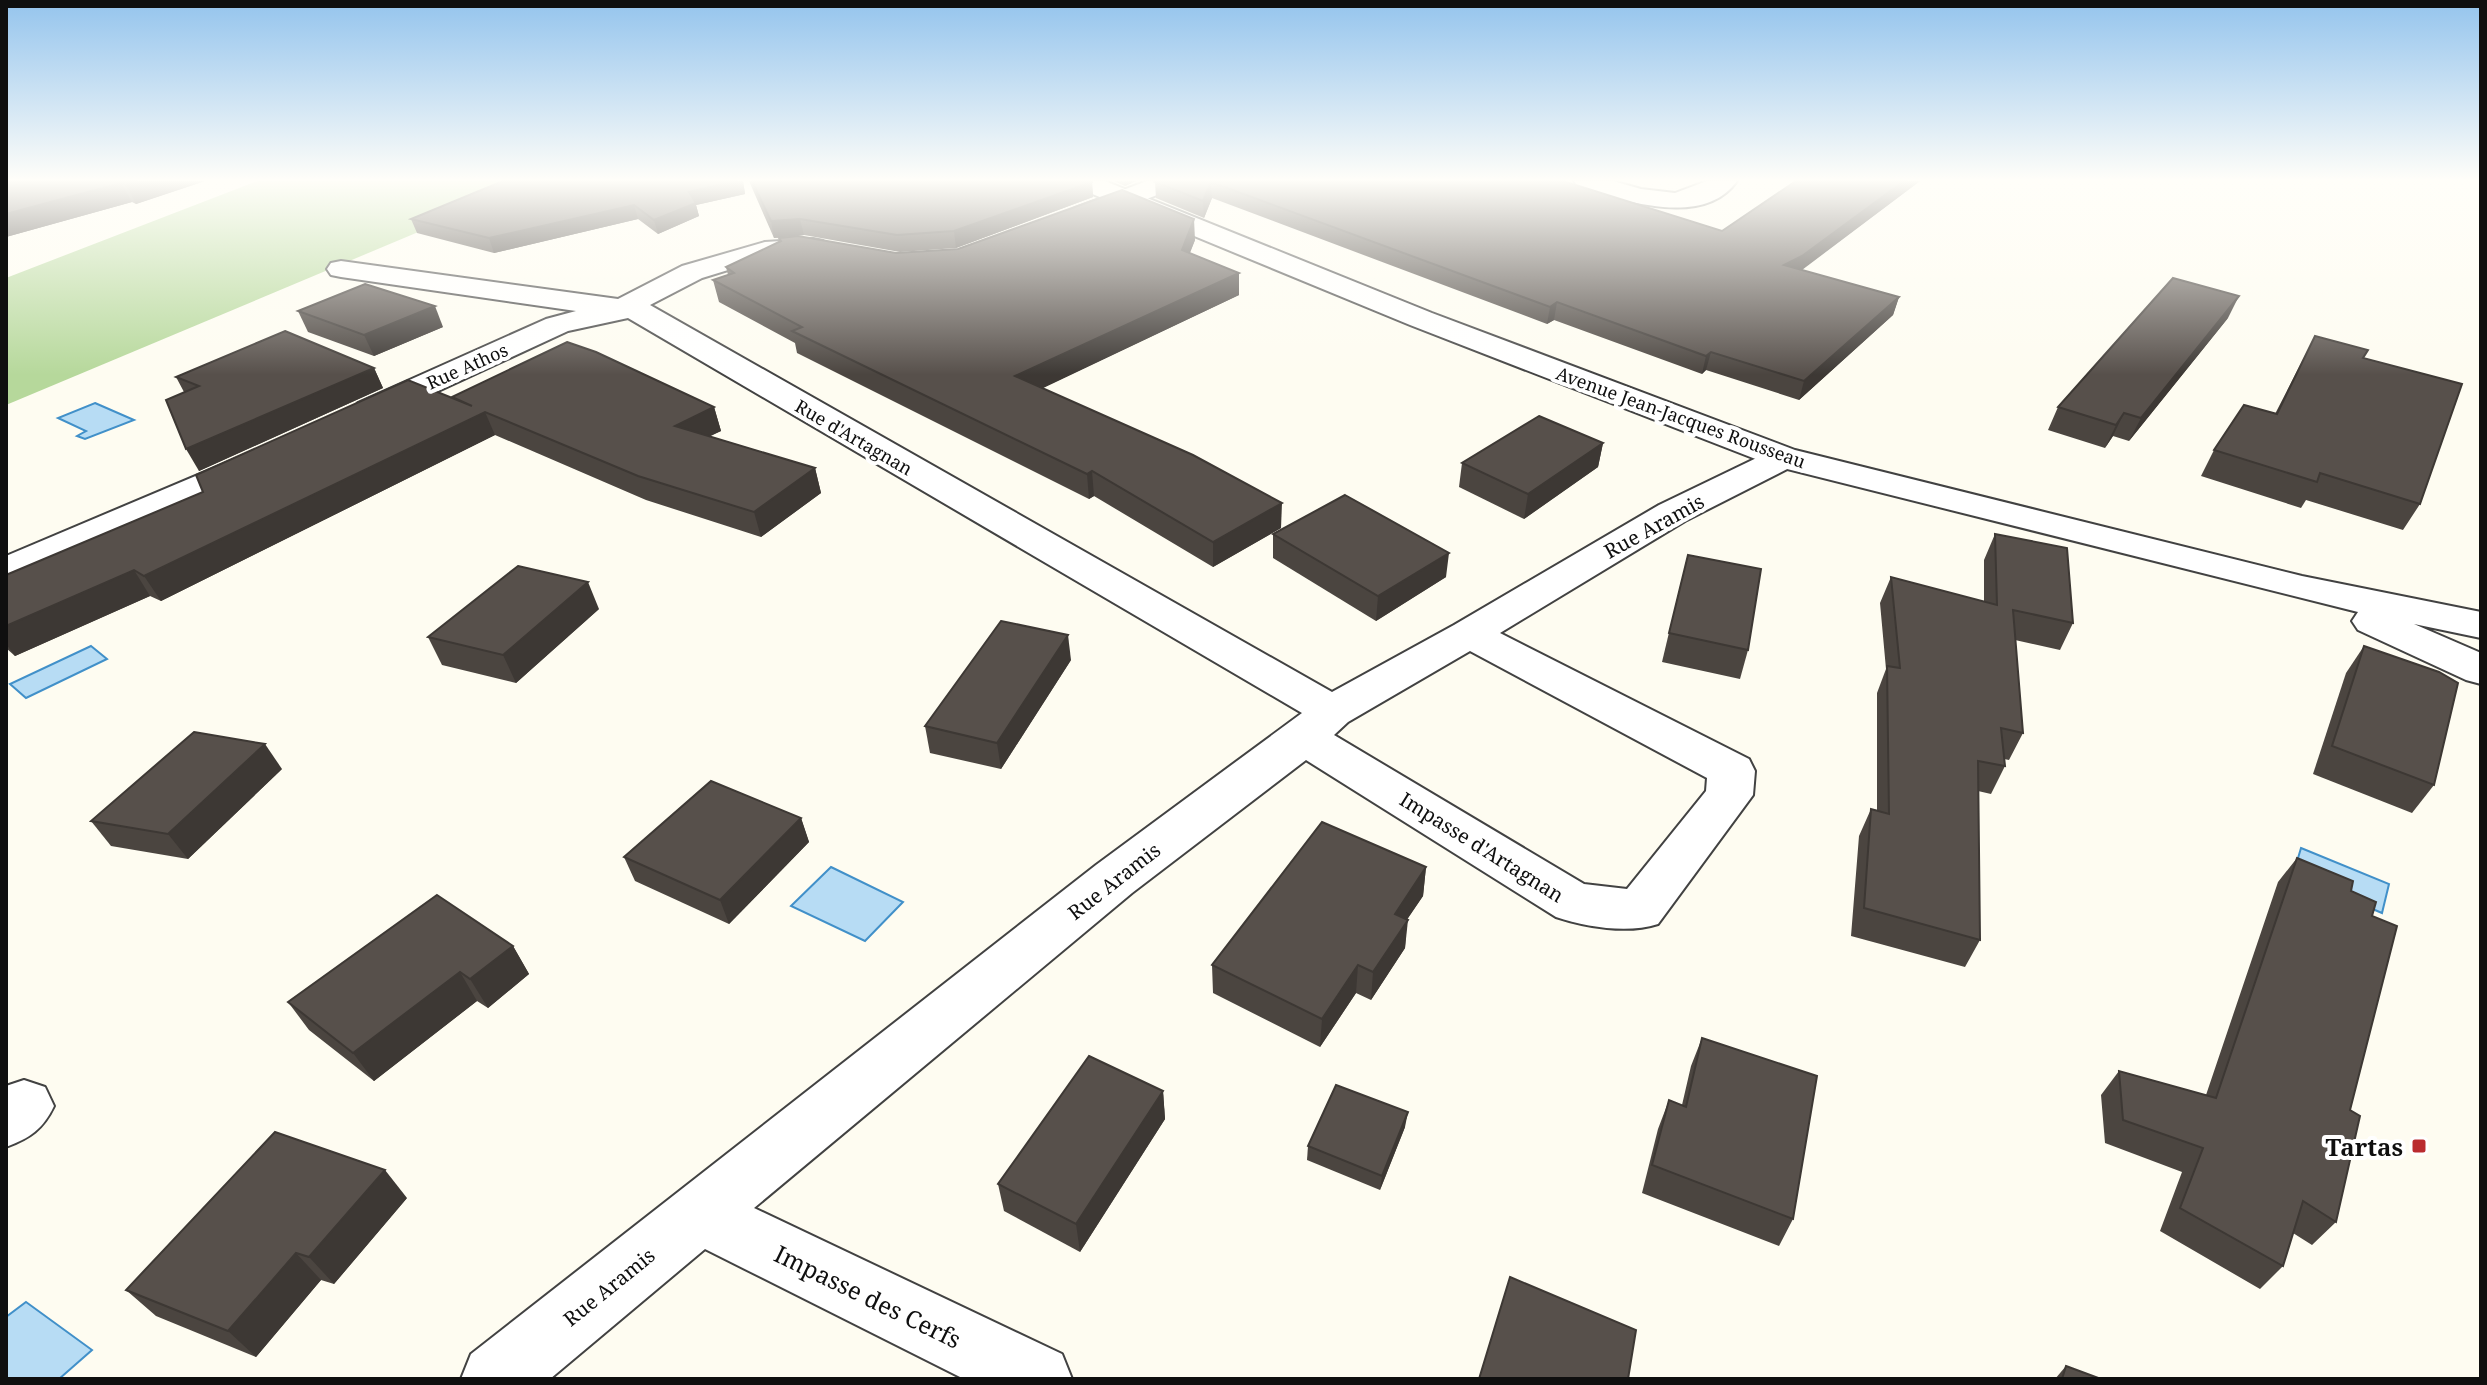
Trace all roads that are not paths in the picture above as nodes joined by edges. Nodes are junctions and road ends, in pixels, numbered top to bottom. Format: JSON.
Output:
{"nodes":[{"id":1,"x":1241,"y":246,"type":"edge"},
{"id":2,"x":846,"y":251,"type":"edge"},
{"id":3,"x":341,"y":269,"type":"dead end"},
{"id":4,"x":624,"y":307,"type":"junction"},
{"id":5,"x":345,"y":421,"type":"edge"},
{"id":6,"x":289,"y":447,"type":"edge"},
{"id":7,"x":1783,"y":458,"type":"junction"},
{"id":8,"x":6,"y":570,"type":"edge"},
{"id":9,"x":2302,"y":588,"type":"junction"},
{"id":10,"x":2481,"y":625,"type":"edge"},
{"id":11,"x":1469,"y":634,"type":"junction"},
{"id":12,"x":2481,"y":670,"type":"edge"},
{"id":13,"x":1318,"y":724,"type":"junction"},
{"id":14,"x":699,"y":1214,"type":"junction"},
{"id":15,"x":496,"y":1379,"type":"edge"},
{"id":16,"x":1037,"y":1379,"type":"edge"}],
"edges":[{"from":1,"to":7,"type":"street","name":"Avenue Jean-Jacques Rousseau"},
{"from":2,"to":4,"type":"street","name":"Rue Athos"},
{"from":3,"to":4,"type":"street","name":"Rue d'Artagnan"},
{"from":4,"to":5,"type":"street","name":"Rue Athos"},
{"from":4,"to":13,"type":"street","name":"Rue d'Artagnan"},
{"from":6,"to":8,"type":"street"},
{"from":7,"to":9,"type":"street","name":"Avenue Jean-Jacques Rousseau"},
{"from":7,"to":11,"type":"street","name":"Rue Aramis"},
{"from":9,"to":10,"type":"street","name":"Avenue Jean-Jacques Rousseau"},
{"from":9,"to":12,"type":"street","name":"Avenue Jean-Jacques Rousseau"},
{"from":11,"to":13,"type":"street","name":"Rue Aramis"},
{"from":11,"to":13,"type":"street","name":"Impasse d'Artagnan"},
{"from":13,"to":14,"type":"street","name":"Rue Aramis"},
{"from":14,"to":15,"type":"street","name":"Rue Aramis"},
{"from":14,"to":16,"type":"street","name":"Impasse des Cerfs"}]}
